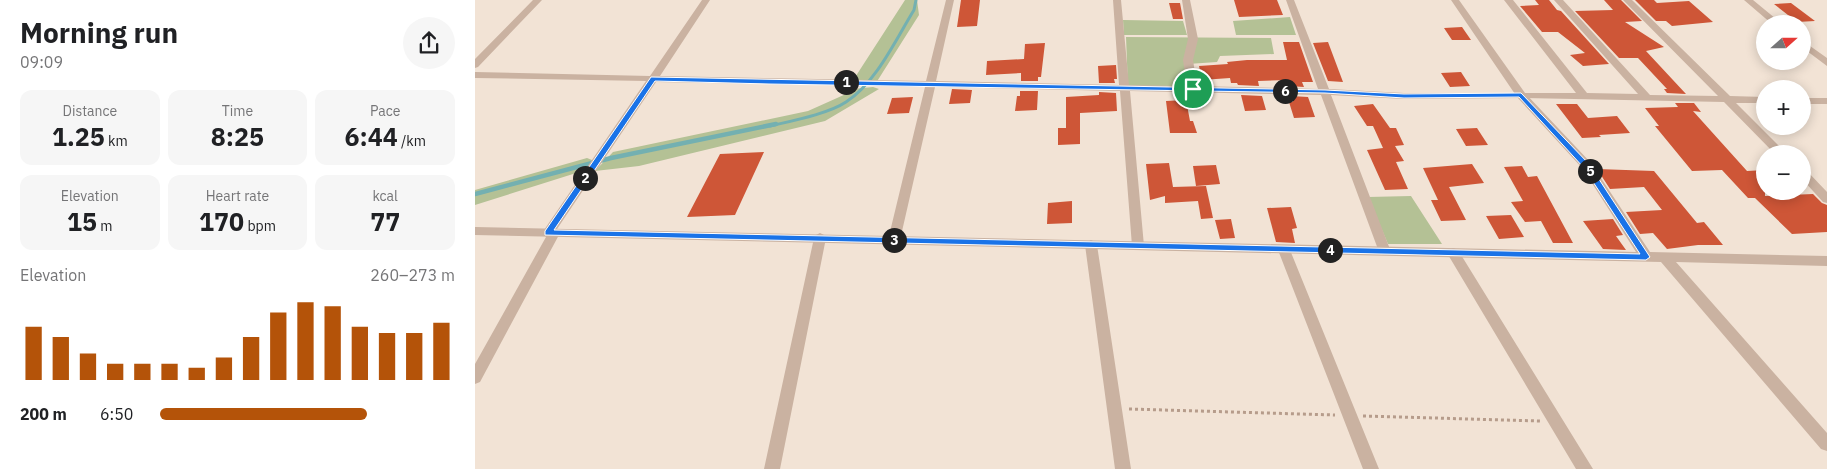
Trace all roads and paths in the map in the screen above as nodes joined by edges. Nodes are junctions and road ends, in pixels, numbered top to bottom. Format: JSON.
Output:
{"nodes":[{"id":1,"x":538,"y":0,"type":"edge"},
{"id":2,"x":706,"y":0,"type":"edge"},
{"id":3,"x":950,"y":0,"type":"edge"},
{"id":4,"x":1117,"y":0,"type":"edge"},
{"id":5,"x":1186,"y":0,"type":"edge"},
{"id":6,"x":1290,"y":0,"type":"edge"},
{"id":7,"x":1455,"y":0,"type":"edge"},
{"id":8,"x":1508,"y":0,"type":"edge"},
{"id":9,"x":1558,"y":0,"type":"edge"},
{"id":10,"x":1627,"y":0,"type":"edge"},
{"id":11,"x":1748,"y":0,"type":"edge"},
{"id":12,"x":1767,"y":15,"type":"edge"},
{"id":13,"x":1811,"y":50,"type":"edge"},
{"id":14,"x":1827,"y":63,"type":"edge"},
{"id":15,"x":475,"y":65,"type":"edge"},
{"id":16,"x":475,"y":75,"type":"edge"},
{"id":17,"x":654,"y":79,"type":"junction"},
{"id":18,"x":929,"y":84,"type":"junction"},
{"id":19,"x":1124,"y":88,"type":"junction"},
{"id":20,"x":1193,"y":89,"type":"junction"},
{"id":21,"x":1325,"y":92,"type":"junction"},
{"id":22,"x":1521,"y":95,"type":"junction"},
{"id":23,"x":1584,"y":96,"type":"junction"},
{"id":24,"x":1648,"y":99,"type":"junction"},
{"id":25,"x":1727,"y":99,"type":"junction"},
{"id":26,"x":1756,"y":100,"type":"edge"},
{"id":27,"x":1811,"y":101,"type":"edge"},
{"id":28,"x":1827,"y":101,"type":"edge"},
{"id":29,"x":1773,"y":145,"type":"edge"},
{"id":30,"x":1811,"y":182,"type":"edge"},
{"id":31,"x":1827,"y":199,"type":"edge"},
{"id":32,"x":475,"y":231,"type":"edge"},
{"id":33,"x":551,"y":233,"type":"junction"},
{"id":34,"x":820,"y":238,"type":"junction"},
{"id":35,"x":894,"y":240,"type":"junction"},
{"id":36,"x":1091,"y":245,"type":"junction"},
{"id":37,"x":1138,"y":246,"type":"junction"},
{"id":38,"x":1284,"y":250,"type":"junction"},
{"id":39,"x":1385,"y":252,"type":"junction"},
{"id":40,"x":1453,"y":253,"type":"junction"},
{"id":41,"x":1646,"y":257,"type":"junction"},
{"id":42,"x":1664,"y":257,"type":"junction"},
{"id":43,"x":1827,"y":261,"type":"edge"},
{"id":44,"x":475,"y":378,"type":"edge"},
{"id":45,"x":1827,"y":444,"type":"edge"},
{"id":46,"x":772,"y":469,"type":"edge"},
{"id":47,"x":1123,"y":469,"type":"edge"},
{"id":48,"x":1371,"y":469,"type":"edge"},
{"id":49,"x":1585,"y":469,"type":"edge"}],
"edges":[{"from":1,"to":15,"type":"street"},
{"from":2,"to":17,"type":"street"},
{"from":3,"to":18,"type":"street"},
{"from":4,"to":19,"type":"street"},
{"from":5,"to":20,"type":"street"},
{"from":6,"to":21,"type":"street"},
{"from":7,"to":22,"type":"street"},
{"from":8,"to":23,"type":"street"},
{"from":9,"to":24,"type":"street"},
{"from":10,"to":25,"type":"street"},
{"from":11,"to":12,"type":"street"},
{"from":13,"to":14,"type":"street"},
{"from":16,"to":17,"type":"street"},
{"from":17,"to":18,"type":"street"},
{"from":17,"to":33,"type":"street"},
{"from":18,"to":19,"type":"street"},
{"from":18,"to":35,"type":"street"},
{"from":19,"to":20,"type":"street"},
{"from":19,"to":37,"type":"street"},
{"from":20,"to":21,"type":"street"},
{"from":21,"to":22,"type":"street"},
{"from":21,"to":39,"type":"street"},
{"from":22,"to":23,"type":"street"},
{"from":22,"to":41,"type":"street"},
{"from":23,"to":24,"type":"street"},
{"from":24,"to":25,"type":"street"},
{"from":25,"to":26,"type":"street"},
{"from":25,"to":29,"type":"street"},
{"from":27,"to":28,"type":"street"},
{"from":30,"to":31,"type":"street"},
{"from":32,"to":33,"type":"street"},
{"from":33,"to":34,"type":"street"},
{"from":33,"to":44,"type":"street"},
{"from":34,"to":35,"type":"street"},
{"from":34,"to":46,"type":"street"},
{"from":35,"to":36,"type":"street"},
{"from":36,"to":37,"type":"street"},
{"from":36,"to":47,"type":"street"},
{"from":37,"to":38,"type":"street"},
{"from":38,"to":39,"type":"street"},
{"from":38,"to":48,"type":"street"},
{"from":39,"to":40,"type":"street"},
{"from":40,"to":41,"type":"street"},
{"from":40,"to":49,"type":"street"},
{"from":41,"to":42,"type":"street"},
{"from":42,"to":43,"type":"street"},
{"from":42,"to":45,"type":"street"}]}
